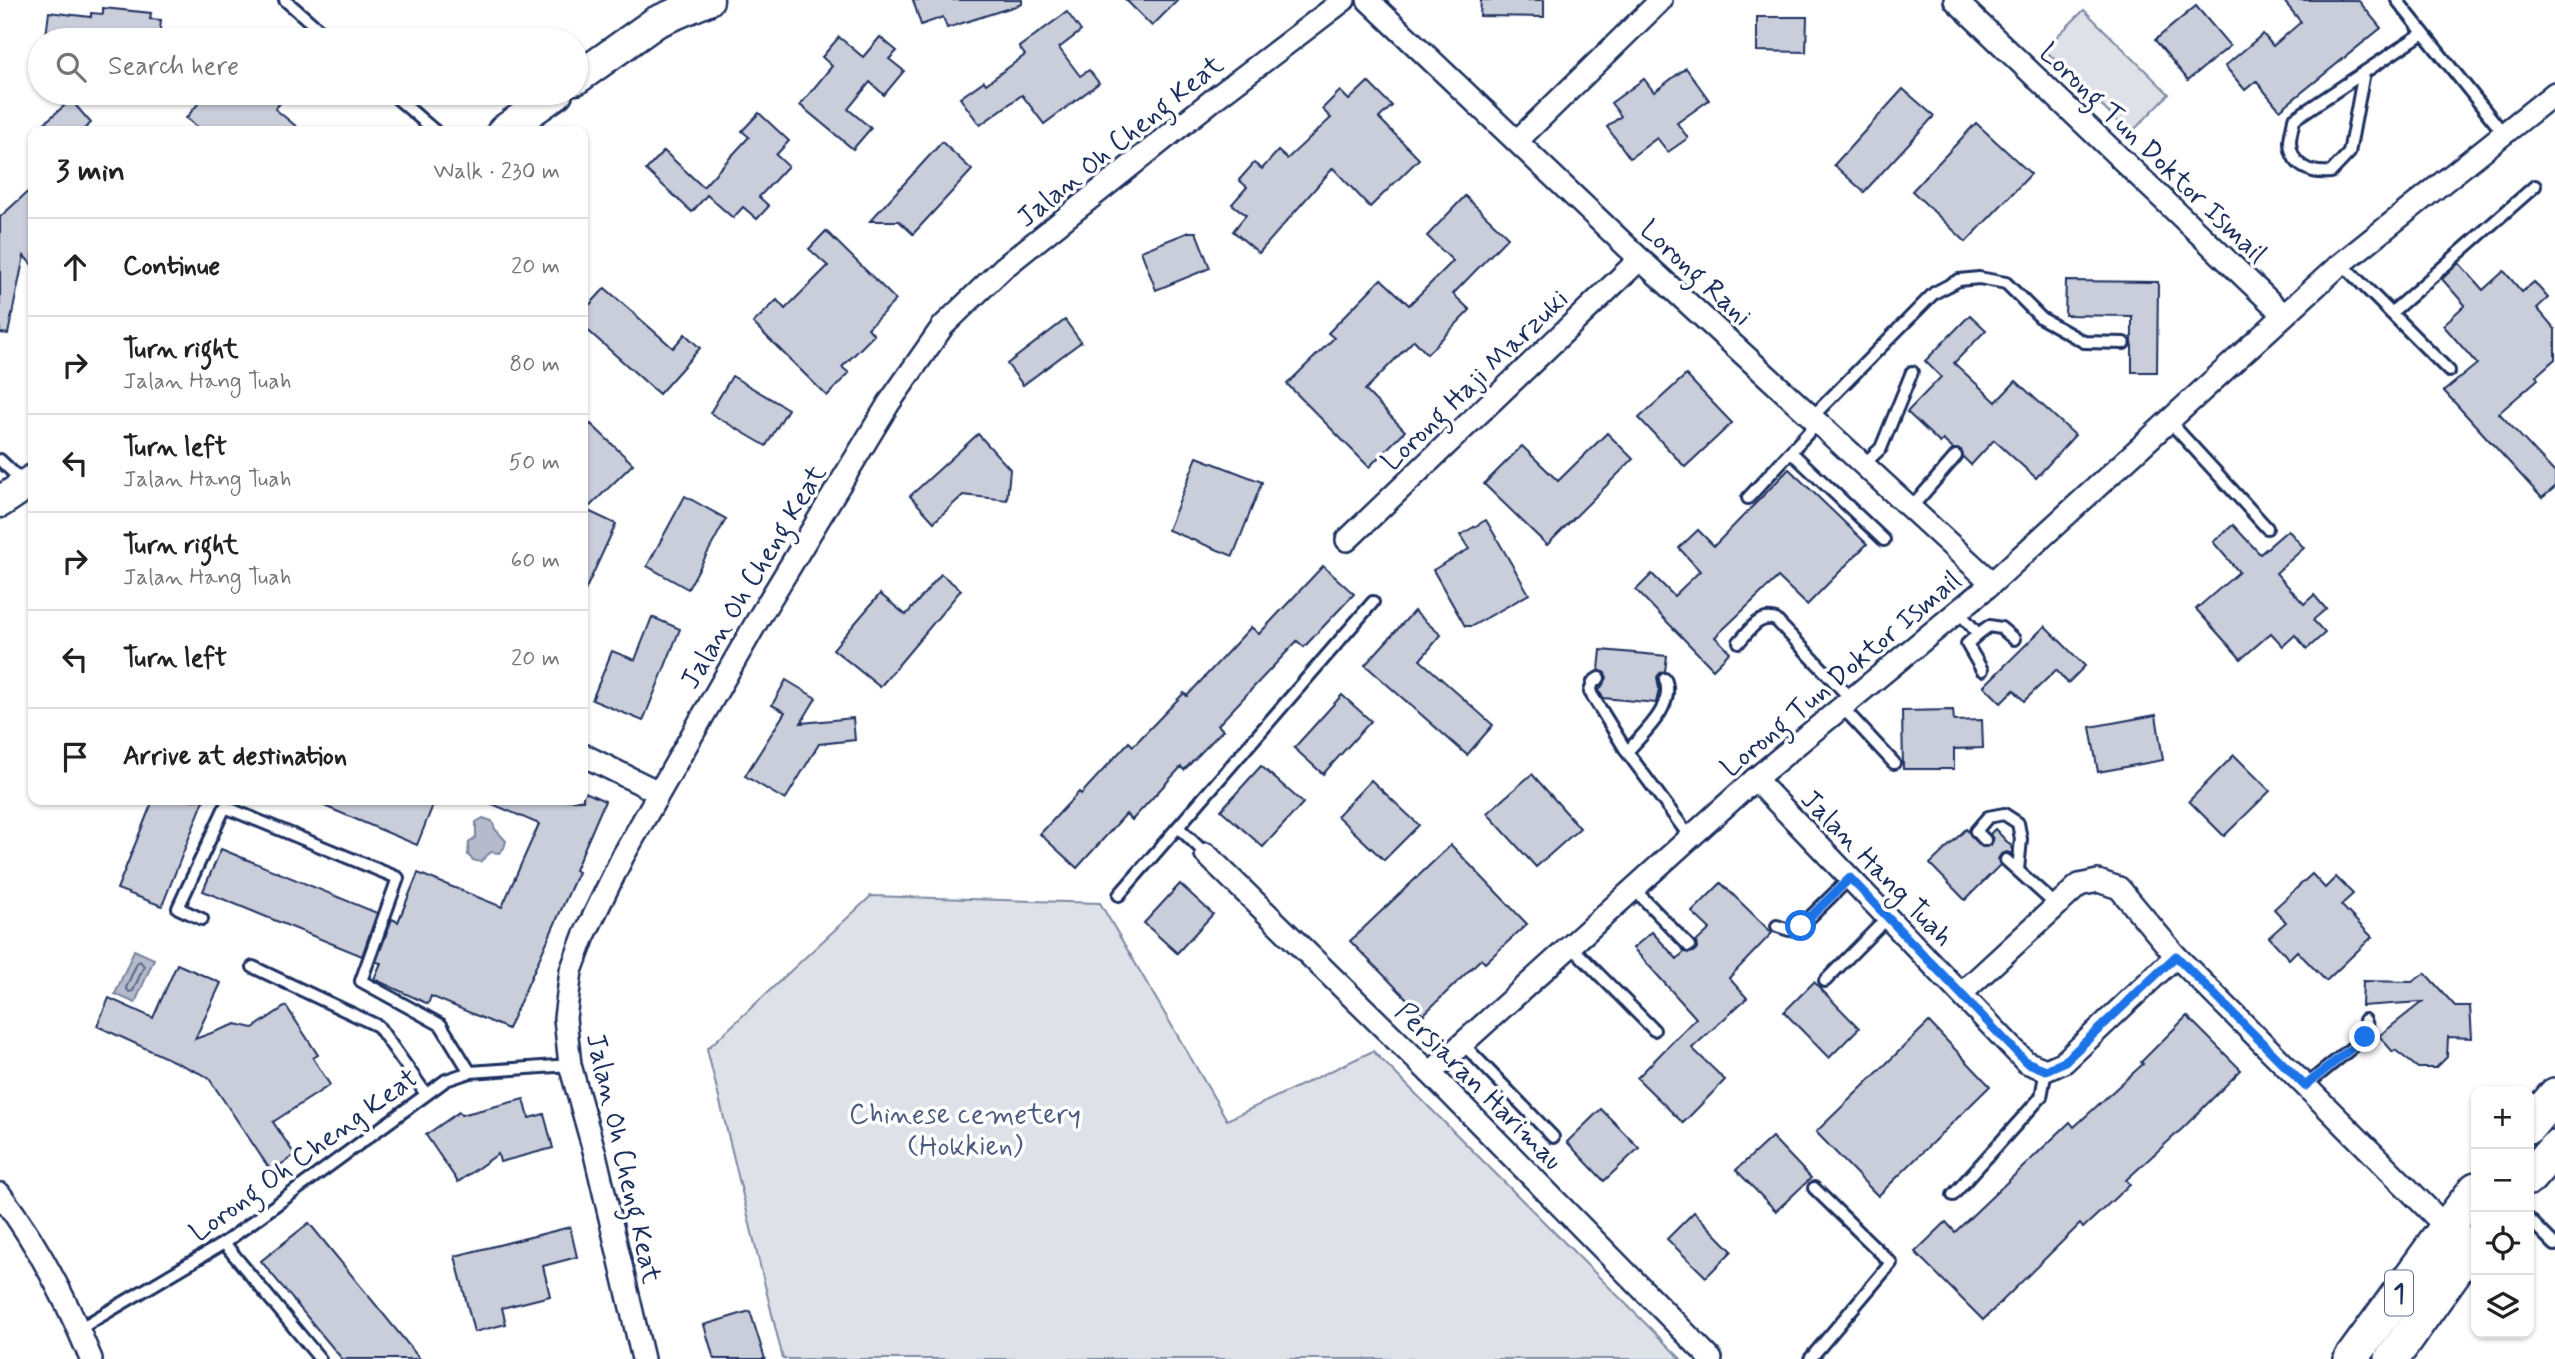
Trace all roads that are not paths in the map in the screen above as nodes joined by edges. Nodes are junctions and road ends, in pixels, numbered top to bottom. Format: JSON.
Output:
{"nodes":[{"id":1,"x":285,"y":0,"type":"edge"},
{"id":2,"x":708,"y":0,"type":"edge"},
{"id":3,"x":1344,"y":0,"type":"edge"},
{"id":4,"x":1368,"y":0,"type":"edge"},
{"id":5,"x":1661,"y":0,"type":"edge"},
{"id":6,"x":1955,"y":0,"type":"edge"},
{"id":7,"x":2397,"y":0,"type":"edge"},
{"id":8,"x":317,"y":28,"type":"edge"},
{"id":9,"x":2423,"y":33,"type":"junction"},
{"id":10,"x":588,"y":70,"type":"edge"},
{"id":11,"x":2364,"y":72,"type":"junction"},
{"id":12,"x":2555,"y":93,"type":"edge"},
{"id":13,"x":405,"y":105,"type":"edge"},
{"id":14,"x":540,"y":105,"type":"edge"},
{"id":15,"x":429,"y":126,"type":"edge"},
{"id":16,"x":510,"y":126,"type":"edge"},
{"id":17,"x":2504,"y":134,"type":"junction"},
{"id":18,"x":1517,"y":141,"type":"junction"},
{"id":19,"x":2535,"y":186,"type":"dead end"},
{"id":20,"x":1640,"y":259,"type":"junction"},
{"id":21,"x":2342,"y":264,"type":"junction"},
{"id":22,"x":2391,"y":313,"type":"junction"},
{"id":23,"x":2284,"y":316,"type":"junction"},
{"id":24,"x":2124,"y":343,"type":"dead end"},
{"id":25,"x":2449,"y":371,"type":"dead end"},
{"id":26,"x":1912,"y":372,"type":"dead end"},
{"id":27,"x":1815,"y":419,"type":"junction"},
{"id":28,"x":2169,"y":421,"type":"junction"},
{"id":29,"x":1791,"y":452,"type":"junction"},
{"id":30,"x":1956,"y":456,"type":"dead end"},
{"id":31,"x":0,"y":460,"type":"edge"},
{"id":32,"x":1864,"y":464,"type":"junction"},
{"id":33,"x":14,"y":489,"type":"edge"},
{"id":34,"x":1748,"y":498,"type":"dead end"},
{"id":35,"x":1911,"y":508,"type":"junction"},
{"id":36,"x":2267,"y":528,"type":"dead end"},
{"id":37,"x":1347,"y":540,"type":"dead end"},
{"id":38,"x":1884,"y":540,"type":"dead end"},
{"id":39,"x":1992,"y":583,"type":"junction"},
{"id":40,"x":1373,"y":602,"type":"dead end"},
{"id":41,"x":1958,"y":611,"type":"junction"},
{"id":42,"x":1978,"y":634,"type":"junction"},
{"id":43,"x":2014,"y":639,"type":"dead end"},
{"id":44,"x":1739,"y":642,"type":"dead end"},
{"id":45,"x":1982,"y":670,"type":"dead end"},
{"id":46,"x":1599,"y":678,"type":"dead end"},
{"id":47,"x":1665,"y":679,"type":"dead end"},
{"id":48,"x":1847,"y":703,"type":"junction"},
{"id":49,"x":1627,"y":752,"type":"junction"},
{"id":50,"x":588,"y":757,"type":"edge"},
{"id":51,"x":1894,"y":763,"type":"dead end"},
{"id":52,"x":1755,"y":779,"type":"junction"},
{"id":53,"x":658,"y":792,"type":"junction"},
{"id":54,"x":1179,"y":828,"type":"junction"},
{"id":55,"x":1690,"y":837,"type":"junction"},
{"id":56,"x":1985,"y":840,"type":"dead end"},
{"id":57,"x":1206,"y":854,"type":"joint"},
{"id":58,"x":2006,"y":860,"type":"dead end"},
{"id":59,"x":2018,"y":870,"type":"junction"},
{"id":60,"x":1850,"y":878,"type":"junction"},
{"id":61,"x":1634,"y":889,"type":"junction"},
{"id":62,"x":1119,"y":895,"type":"dead end"},
{"id":63,"x":2057,"y":906,"type":"junction"},
{"id":64,"x":1888,"y":917,"type":"junction"},
{"id":65,"x":202,"y":919,"type":"dead end"},
{"id":66,"x":1777,"y":926,"type":"dead end"},
{"id":67,"x":1571,"y":946,"type":"junction"},
{"id":68,"x":1689,"y":946,"type":"dead end"},
{"id":69,"x":2176,"y":956,"type":"junction"},
{"id":70,"x":253,"y":967,"type":"dead end"},
{"id":71,"x":1825,"y":981,"type":"dead end"},
{"id":72,"x":1961,"y":994,"type":"junction"},
{"id":73,"x":2365,"y":1020,"type":"dead end"},
{"id":74,"x":1654,"y":1030,"type":"dead end"},
{"id":75,"x":1463,"y":1044,"type":"junction"},
{"id":76,"x":570,"y":1065,"type":"junction"},
{"id":77,"x":2046,"y":1070,"type":"junction"},
{"id":78,"x":470,"y":1072,"type":"junction"},
{"id":79,"x":1430,"y":1073,"type":"junction"},
{"id":80,"x":2305,"y":1086,"type":"junction"},
{"id":81,"x":426,"y":1094,"type":"junction"},
{"id":82,"x":2555,"y":1095,"type":"edge"},
{"id":83,"x":2534,"y":1120,"type":"edge"},
{"id":84,"x":1553,"y":1137,"type":"dead end"},
{"id":85,"x":2555,"y":1148,"type":"edge"},
{"id":86,"x":2534,"y":1172,"type":"edge"},
{"id":87,"x":1814,"y":1188,"type":"dead end"},
{"id":88,"x":0,"y":1194,"type":"edge"},
{"id":89,"x":1952,"y":1195,"type":"dead end"},
{"id":90,"x":2471,"y":1210,"type":"edge"},
{"id":91,"x":2534,"y":1224,"type":"edge"},
{"id":92,"x":2464,"y":1239,"type":"edge"},
{"id":93,"x":224,"y":1243,"type":"junction"},
{"id":94,"x":2555,"y":1245,"type":"edge"},
{"id":95,"x":79,"y":1329,"type":"junction"},
{"id":96,"x":91,"y":1359,"type":"edge"},
{"id":97,"x":320,"y":1359,"type":"edge"},
{"id":98,"x":643,"y":1359,"type":"edge"},
{"id":99,"x":1711,"y":1359,"type":"edge"},
{"id":100,"x":1810,"y":1359,"type":"edge"},
{"id":101,"x":2351,"y":1359,"type":"edge"},
{"id":102,"x":2392,"y":1359,"type":"edge"}],
"edges":[{"from":1,"to":8,"type":"lane"},
{"from":2,"to":10,"type":"street"},
{"from":3,"to":53,"type":"street","name":"Jalan Oh Cheng Keat"},
{"from":4,"to":18,"type":"street","name":"Lorong Rani"},
{"from":5,"to":18,"type":"street"},
{"from":6,"to":23,"type":"street","name":"Lorong Tun Doktor Ismail"},
{"from":7,"to":9,"type":"lane"},
{"from":9,"to":11,"type":"lane"},
{"from":9,"to":17,"type":"lane"},
{"from":11,"to":11,"type":"lane"},
{"from":12,"to":17,"type":"street","name":"Lorong Tun Doktor Ismail"},
{"from":13,"to":15,"type":"lane"},
{"from":14,"to":16,"type":"street"},
{"from":17,"to":21,"type":"street","name":"Lorong Tun Doktor Ismail"},
{"from":18,"to":20,"type":"street","name":"Lorong Rani"},
{"from":19,"to":22,"type":"lane"},
{"from":20,"to":27,"type":"street","name":"Lorong Rani"},
{"from":20,"to":37,"type":"street","name":"Lorong Haji Marzuki"},
{"from":21,"to":22,"type":"lane"},
{"from":21,"to":23,"type":"street","name":"Lorong Tun Doktor Ismail"},
{"from":22,"to":25,"type":"lane"},
{"from":23,"to":28,"type":"street","name":"Lorong Tun Doktor Ismail"},
{"from":24,"to":27,"type":"lane"},
{"from":26,"to":32,"type":"lane"},
{"from":27,"to":29,"type":"lane"},
{"from":27,"to":32,"type":"street","name":"Lorong Rani"},
{"from":28,"to":36,"type":"lane"},
{"from":28,"to":39,"type":"street","name":"Lorong Tun Doktor Ismail"},
{"from":29,"to":34,"type":"lane"},
{"from":29,"to":38,"type":"lane"},
{"from":30,"to":35,"type":"lane"},
{"from":31,"to":33,"type":"lane"},
{"from":32,"to":35,"type":"street","name":"Lorong Rani"},
{"from":35,"to":39,"type":"street","name":"Lorong Rani"},
{"from":39,"to":41,"type":"street","name":"Lorong Tun Doktor Ismail"},
{"from":40,"to":54,"type":"lane"},
{"from":41,"to":42,"type":"lane"},
{"from":41,"to":48,"type":"street","name":"Lorong Tun Doktor Ismail"},
{"from":42,"to":43,"type":"lane"},
{"from":42,"to":45,"type":"lane"},
{"from":44,"to":48,"type":"lane"},
{"from":46,"to":49,"type":"lane"},
{"from":47,"to":49,"type":"lane"},
{"from":48,"to":51,"type":"lane"},
{"from":48,"to":52,"type":"street","name":"Lorong Tun Doktor Ismail"},
{"from":49,"to":55,"type":"lane"},
{"from":50,"to":53,"type":"street"},
{"from":52,"to":55,"type":"street","name":"Lorong Tun Doktor Ismail"},
{"from":52,"to":60,"type":"street","name":"Jalan Hang Tuah"},
{"from":53,"to":76,"type":"street","name":"Jalan Oh Cheng Keat"},
{"from":54,"to":57,"type":"lane"},
{"from":54,"to":62,"type":"lane"},
{"from":55,"to":61,"type":"street","name":"Lorong Tun Doktor Ismail"},
{"from":56,"to":59,"type":"lane"},
{"from":57,"to":79,"type":"street","name":"Persiaran Harimau"},
{"from":58,"to":59,"type":"lane"},
{"from":59,"to":63,"type":"lane"},
{"from":60,"to":64,"type":"street","name":"Jalan Hang Tuah"},
{"from":60,"to":66,"type":"lane"},
{"from":61,"to":67,"type":"street","name":"Lorong Tun Doktor Ismail"},
{"from":61,"to":68,"type":"lane"},
{"from":63,"to":69,"type":"street"},
{"from":63,"to":72,"type":"street"},
{"from":64,"to":71,"type":"lane"},
{"from":64,"to":72,"type":"street","name":"Jalan Hang Tuah"},
{"from":65,"to":78,"type":"lane"},
{"from":67,"to":74,"type":"lane"},
{"from":67,"to":75,"type":"street","name":"Lorong Tun Doktor Ismail"},
{"from":69,"to":77,"type":"street"},
{"from":69,"to":80,"type":"street"},
{"from":70,"to":81,"type":"lane"},
{"from":72,"to":77,"type":"street","name":"Jalan Hang Tuah"},
{"from":73,"to":80,"type":"lane"},
{"from":75,"to":79,"type":"street","name":"Lorong Tun Doktor Ismail"},
{"from":75,"to":84,"type":"lane"},
{"from":76,"to":78,"type":"lane","name":"Lorong Oh Cheng Keat"},
{"from":76,"to":98,"type":"street","name":"Jalan Oh Cheng Keat"},
{"from":77,"to":89,"type":"lane"},
{"from":78,"to":81,"type":"lane","name":"Lorong Oh Cheng Keat"},
{"from":79,"to":99,"type":"street","name":"Persiaran Harimau"},
{"from":80,"to":92,"type":"street"},
{"from":81,"to":93,"type":"lane","name":"Lorong Oh Cheng Keat"},
{"from":82,"to":83,"type":"main road"},
{"from":85,"to":86,"type":"main road"},
{"from":87,"to":100,"type":"lane"},
{"from":88,"to":95,"type":"street"},
{"from":90,"to":92,"type":"main road","number":"1"},
{"from":91,"to":94,"type":"lane"},
{"from":92,"to":101,"type":"main road","number":"1"},
{"from":92,"to":102,"type":"main road","number":"1"},
{"from":93,"to":95,"type":"lane","name":"Lorong Oh Cheng Keat"},
{"from":93,"to":97,"type":"lane"},
{"from":95,"to":96,"type":"street"}]}
